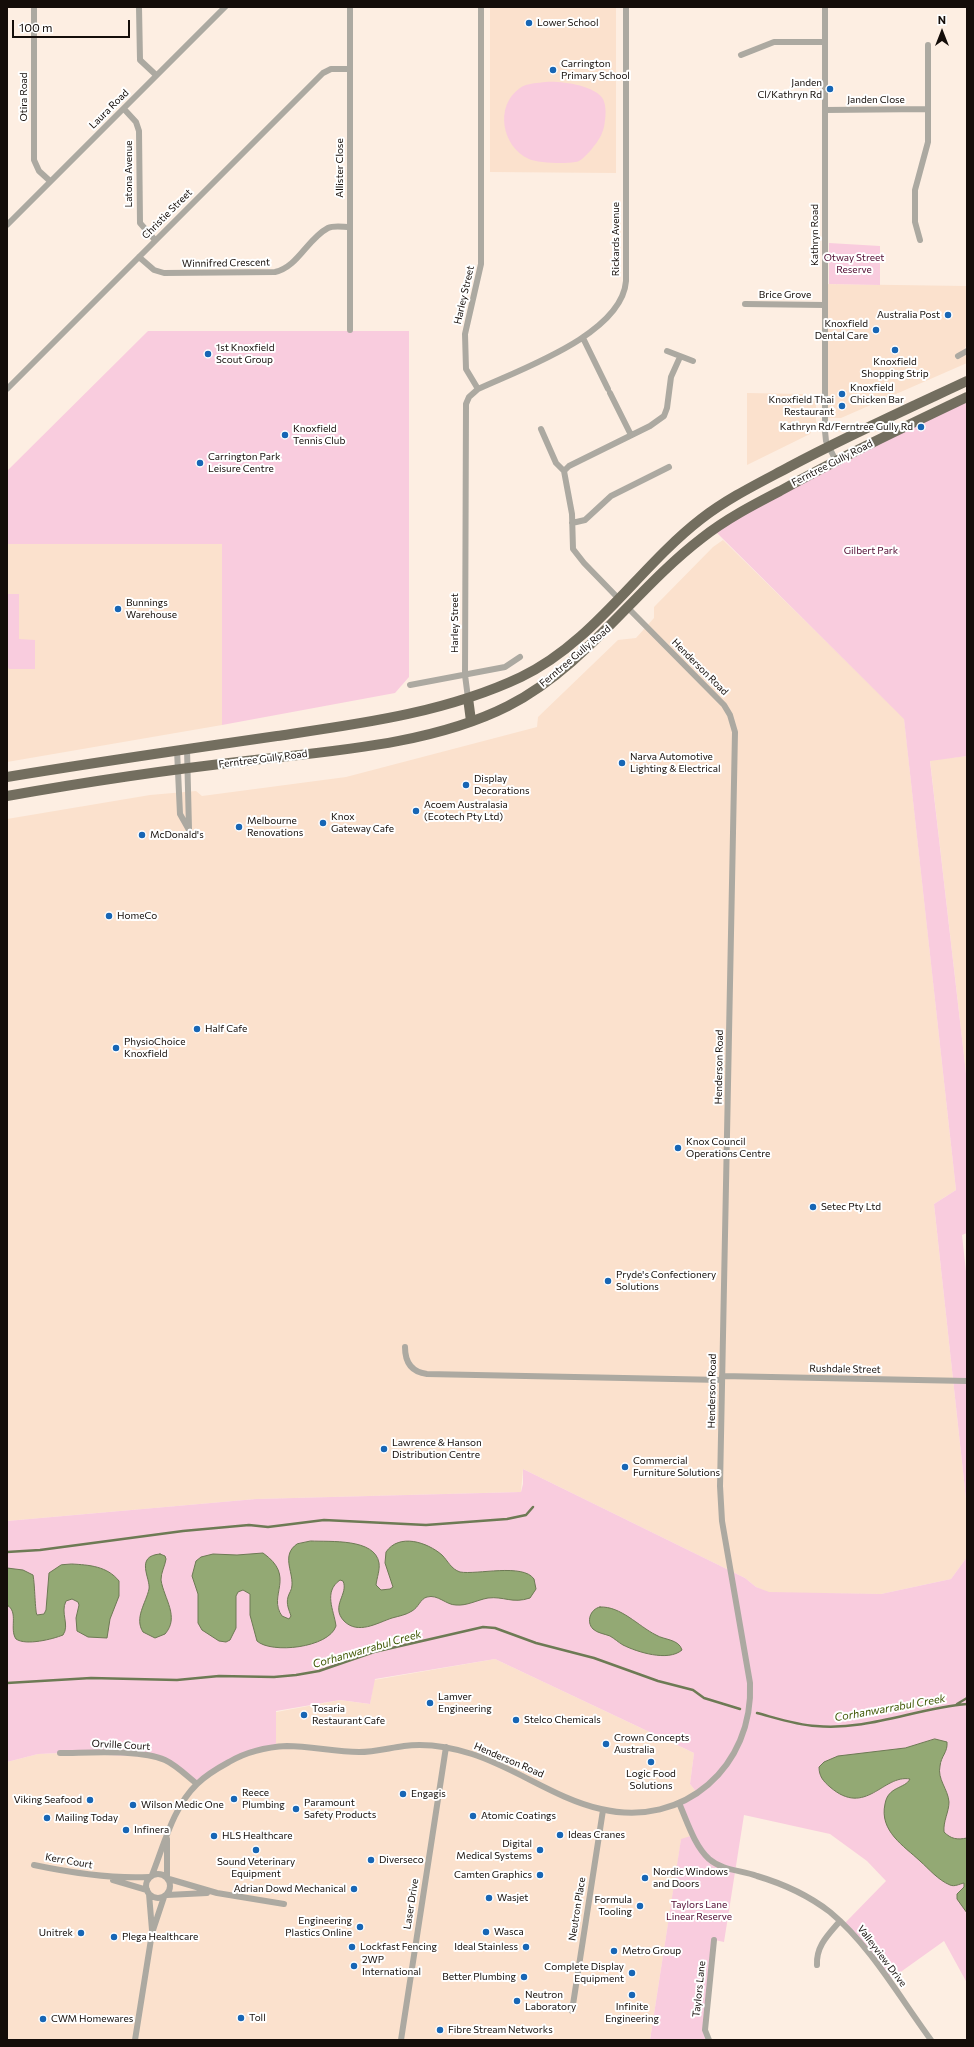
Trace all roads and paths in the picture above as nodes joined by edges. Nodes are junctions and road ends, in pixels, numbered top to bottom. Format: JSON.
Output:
{"nodes":[{"id":1,"x":34,"y":7,"type":"edge"},
{"id":2,"x":139,"y":7,"type":"edge"},
{"id":3,"x":225,"y":7,"type":"edge"},
{"id":4,"x":350,"y":7,"type":"edge"},
{"id":5,"x":481,"y":7,"type":"edge"},
{"id":6,"x":626,"y":7,"type":"edge"},
{"id":7,"x":824,"y":7,"type":"edge"},
{"id":8,"x":825,"y":42,"type":"junction"},
{"id":9,"x":928,"y":45,"type":"dead end"},
{"id":10,"x":741,"y":56,"type":"dead end"},
{"id":11,"x":350,"y":69,"type":"junction"},
{"id":12,"x":156,"y":75,"type":"junction"},
{"id":13,"x":124,"y":109,"type":"junction"},
{"id":14,"x":928,"y":109,"type":"junction"},
{"id":15,"x":825,"y":110,"type":"junction"},
{"id":16,"x":50,"y":181,"type":"junction"},
{"id":17,"x":7,"y":225,"type":"edge"},
{"id":18,"x":350,"y":227,"type":"junction"},
{"id":19,"x":155,"y":240,"type":"junction"},
{"id":20,"x":920,"y":240,"type":"dead end"},
{"id":21,"x":139,"y":257,"type":"junction"},
{"id":22,"x":745,"y":304,"type":"dead end"},
{"id":23,"x":825,"y":305,"type":"junction"},
{"id":24,"x":350,"y":330,"type":"dead end"},
{"id":25,"x":583,"y":338,"type":"junction"},
{"id":26,"x":667,"y":351,"type":"dead end"},
{"id":27,"x":967,"y":351,"type":"edge"},
{"id":28,"x":958,"y":356,"type":"dead end"},
{"id":29,"x":680,"y":357,"type":"junction"},
{"id":30,"x":693,"y":361,"type":"dead end"},
{"id":31,"x":965,"y":384,"type":"edge"},
{"id":32,"x":478,"y":389,"type":"junction"},
{"id":33,"x":7,"y":390,"type":"edge"},
{"id":34,"x":967,"y":397,"type":"edge"},
{"id":35,"x":541,"y":429,"type":"dead end"},
{"id":36,"x":631,"y":435,"type":"junction"},
{"id":37,"x":829,"y":446,"type":"junction"},
{"id":38,"x":836,"y":461,"type":"junction"},
{"id":39,"x":669,"y":467,"type":"dead end"},
{"id":40,"x":564,"y":471,"type":"junction"},
{"id":41,"x":572,"y":523,"type":"junction"},
{"id":42,"x":618,"y":598,"type":"junction"},
{"id":43,"x":628,"y":608,"type":"junction"},
{"id":44,"x":520,"y":657,"type":"dead end"},
{"id":45,"x":464,"y":675,"type":"junction"},
{"id":46,"x":410,"y":685,"type":"dead end"},
{"id":47,"x":468,"y":698,"type":"junction"},
{"id":48,"x":471,"y":721,"type":"junction"},
{"id":49,"x":182,"y":749,"type":"junction"},
{"id":50,"x":188,"y":768,"type":"junction"},
{"id":51,"x":177,"y":770,"type":"junction"},
{"id":52,"x":7,"y":777,"type":"edge"},
{"id":53,"x":7,"y":796,"type":"edge"},
{"id":54,"x":405,"y":1347,"type":"dead end"},
{"id":55,"x":722,"y":1378,"type":"junction"},
{"id":56,"x":967,"y":1381,"type":"edge"},
{"id":57,"x":446,"y":1747,"type":"junction"},
{"id":58,"x":60,"y":1753,"type":"dead end"},
{"id":59,"x":197,"y":1784,"type":"junction"},
{"id":60,"x":679,"y":1803,"type":"junction"},
{"id":61,"x":603,"y":1810,"type":"junction"},
{"id":62,"x":167,"y":1834,"type":"junction"},
{"id":63,"x":34,"y":1865,"type":"dead end"},
{"id":64,"x":100,"y":1876,"type":"junction"},
{"id":65,"x":150,"y":1876,"type":"junction"},
{"id":66,"x":168,"y":1878,"type":"junction"},
{"id":67,"x":148,"y":1892,"type":"junction"},
{"id":68,"x":217,"y":1893,"type":"junction"},
{"id":69,"x":165,"y":1896,"type":"junction"},
{"id":70,"x":284,"y":1904,"type":"dead end"},
{"id":71,"x":840,"y":1921,"type":"junction"},
{"id":72,"x":152,"y":1933,"type":"junction"},
{"id":73,"x":714,"y":1940,"type":"dead end"},
{"id":74,"x":817,"y":1965,"type":"dead end"},
{"id":75,"x":572,"y":2011,"type":"dead end"},
{"id":76,"x":134,"y":2040,"type":"edge"},
{"id":77,"x":401,"y":2040,"type":"edge"},
{"id":78,"x":709,"y":2040,"type":"edge"},
{"id":79,"x":931,"y":2040,"type":"edge"}],
"edges":[{"from":1,"to":16,"type":"street","name":"Otira Road"},
{"from":2,"to":12,"type":"street"},
{"from":3,"to":12,"type":"street","name":"Laura Road"},
{"from":4,"to":11,"type":"street","name":"Allister Close"},
{"from":5,"to":32,"type":"street","name":"Harley Street"},
{"from":6,"to":25,"type":"street","name":"Rickards Avenue"},
{"from":7,"to":8,"type":"street","name":"Kathryn Road"},
{"from":8,"to":10,"type":"street"},
{"from":8,"to":15,"type":"street","name":"Kathryn Road"},
{"from":9,"to":14,"type":"street"},
{"from":11,"to":18,"type":"street","name":"Allister Close"},
{"from":11,"to":19,"type":"street","name":"Christie Street"},
{"from":12,"to":13,"type":"street","name":"Laura Road"},
{"from":13,"to":16,"type":"street","name":"Laura Road"},
{"from":13,"to":19,"type":"street","name":"Latona Avenue"},
{"from":14,"to":15,"type":"street","name":"Janden Close"},
{"from":14,"to":20,"type":"street"},
{"from":15,"to":23,"type":"street","name":"Kathryn Road"},
{"from":16,"to":17,"type":"street","name":"Laura Road"},
{"from":18,"to":21,"type":"street","name":"Winnifred Crescent"},
{"from":18,"to":24,"type":"street","name":"Allister Close"},
{"from":19,"to":21,"type":"street","name":"Christie Street"},
{"from":21,"to":33,"type":"street","name":"Christie Street"},
{"from":22,"to":23,"type":"street","name":"Brice Grove"},
{"from":23,"to":37,"type":"street","name":"Kathryn Road"},
{"from":25,"to":32,"type":"street","name":"Rickards Avenue"},
{"from":25,"to":36,"type":"street"},
{"from":26,"to":29,"type":"street"},
{"from":27,"to":28,"type":"street"},
{"from":29,"to":30,"type":"street"},
{"from":29,"to":36,"type":"street"},
{"from":31,"to":37,"type":"main road","name":"Ferntree Gully Road"},
{"from":32,"to":45,"type":"street","name":"Harley Street"},
{"from":34,"to":38,"type":"main road","name":"Ferntree Gully Road"},
{"from":35,"to":40,"type":"street"},
{"from":36,"to":40,"type":"street"},
{"from":37,"to":38,"type":"street","name":"Kathryn Road"},
{"from":37,"to":42,"type":"main road","name":"Ferntree Gully Road"},
{"from":38,"to":43,"type":"main road","name":"Ferntree Gully Road"},
{"from":39,"to":41,"type":"street"},
{"from":40,"to":41,"type":"street"},
{"from":41,"to":42,"type":"street"},
{"from":42,"to":43,"type":"main road"},
{"from":42,"to":47,"type":"main road","name":"Ferntree Gully Road"},
{"from":43,"to":48,"type":"main road","name":"Ferntree Gully Road"},
{"from":43,"to":55,"type":"street","name":"Henderson Road"},
{"from":44,"to":45,"type":"street"},
{"from":45,"to":46,"type":"street"},
{"from":45,"to":47,"type":"street","name":"Harley Street"},
{"from":47,"to":48,"type":"main road"},
{"from":47,"to":49,"type":"main road","name":"Ferntree Gully Road"},
{"from":48,"to":50,"type":"main road","name":"Ferntree Gully Road"},
{"from":49,"to":50,"type":"street"},
{"from":49,"to":51,"type":"street"},
{"from":49,"to":52,"type":"main road","name":"Ferntree Gully Road"},
{"from":50,"to":51,"type":"main road","name":"Ferntree Gully Road"},
{"from":50,"to":51,"type":"street"},
{"from":51,"to":53,"type":"main road","name":"Ferntree Gully Road"},
{"from":54,"to":55,"type":"street","name":"Rushdale Street"},
{"from":55,"to":56,"type":"street","name":"Rushdale Street"},
{"from":55,"to":60,"type":"street","name":"Henderson Road"},
{"from":57,"to":59,"type":"street","name":"Henderson Road"},
{"from":57,"to":61,"type":"street","name":"Henderson Road"},
{"from":57,"to":77,"type":"street","name":"Laser Drive"},
{"from":58,"to":59,"type":"street","name":"Orville Court"},
{"from":59,"to":62,"type":"street","name":"Henderson Road"},
{"from":60,"to":61,"type":"street","name":"Henderson Road"},
{"from":60,"to":71,"type":"street","name":"Valleyview Drive"},
{"from":61,"to":75,"type":"street","name":"Neutron Place"},
{"from":62,"to":65,"type":"street","name":"Henderson Road"},
{"from":62,"to":66,"type":"street","name":"Henderson Road"},
{"from":63,"to":64,"type":"street","name":"Kerr Court"},
{"from":64,"to":65,"type":"street","name":"Kerr Court"},
{"from":64,"to":67,"type":"street","name":"Kerr Court"},
{"from":65,"to":66,"type":"street"},
{"from":65,"to":67,"type":"street"},
{"from":66,"to":68,"type":"street"},
{"from":66,"to":69,"type":"street"},
{"from":67,"to":69,"type":"street"},
{"from":67,"to":72,"type":"street"},
{"from":68,"to":69,"type":"street"},
{"from":68,"to":70,"type":"street"},
{"from":69,"to":72,"type":"street"},
{"from":71,"to":74,"type":"street"},
{"from":71,"to":79,"type":"street","name":"Valleyview Drive"},
{"from":72,"to":76,"type":"street"},
{"from":73,"to":78,"type":"street","name":"Taylors Lane"}]}
